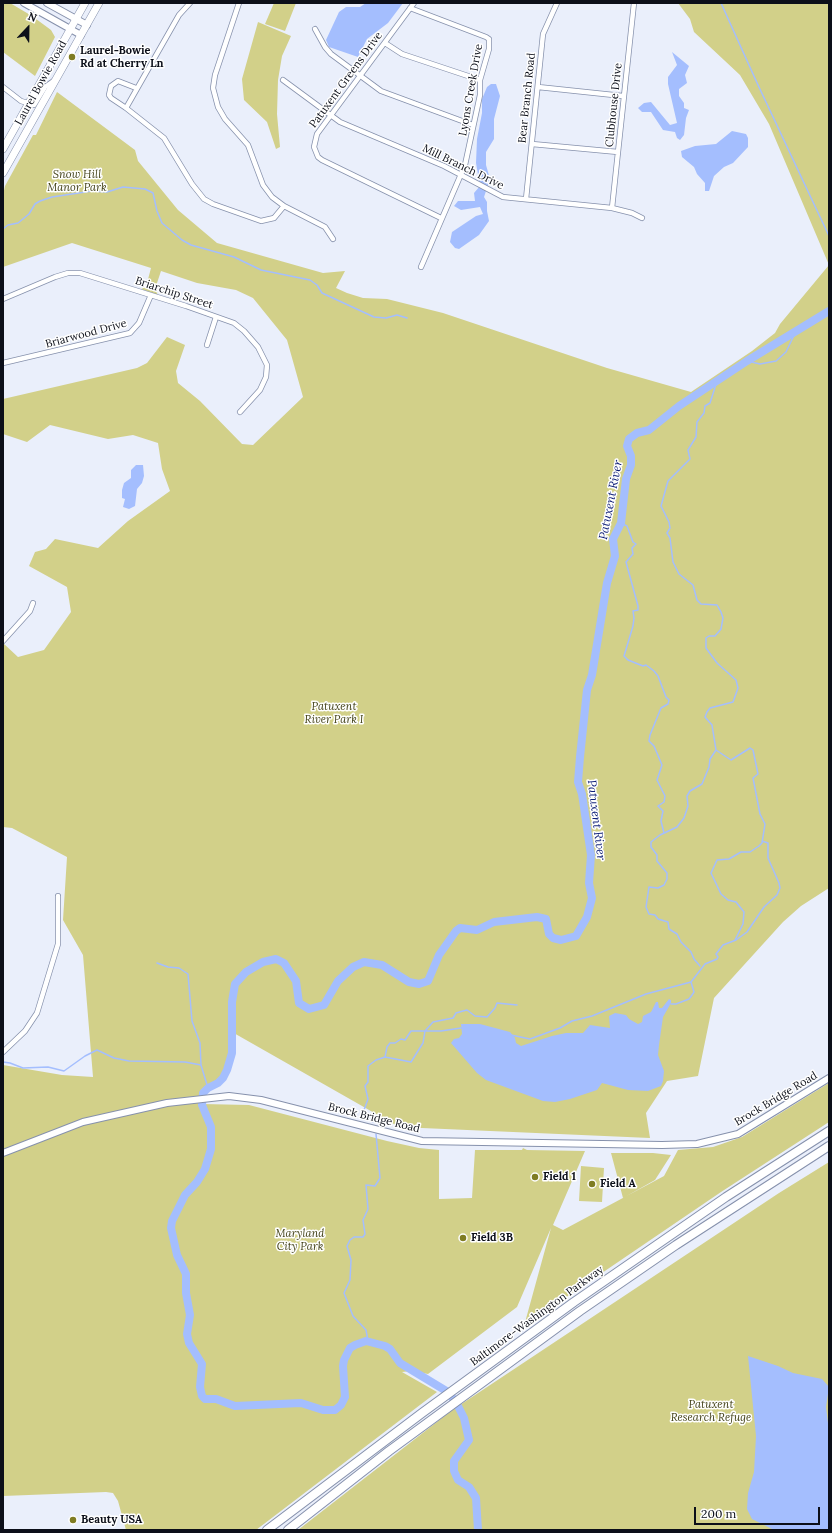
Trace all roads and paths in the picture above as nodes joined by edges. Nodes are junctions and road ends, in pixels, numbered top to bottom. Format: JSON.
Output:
{"nodes":[{"id":1,"x":24,"y":3,"type":"edge"},
{"id":2,"x":47,"y":3,"type":"edge"},
{"id":3,"x":85,"y":3,"type":"edge"},
{"id":4,"x":99,"y":3,"type":"edge"},
{"id":5,"x":190,"y":3,"type":"edge"},
{"id":6,"x":238,"y":3,"type":"edge"},
{"id":7,"x":414,"y":3,"type":"edge"},
{"id":8,"x":557,"y":3,"type":"edge"},
{"id":9,"x":634,"y":3,"type":"edge"},
{"id":10,"x":410,"y":8,"type":"junction"},
{"id":11,"x":76,"y":19,"type":"junction"},
{"id":12,"x":86,"y":25,"type":"junction"},
{"id":13,"x":70,"y":29,"type":"junction"},
{"id":14,"x":315,"y":29,"type":"dead end"},
{"id":15,"x":81,"y":35,"type":"junction"},
{"id":16,"x":385,"y":43,"type":"junction"},
{"id":17,"x":360,"y":76,"type":"junction"},
{"id":18,"x":55,"y":79,"type":"junction"},
{"id":19,"x":283,"y":80,"type":"dead end"},
{"id":20,"x":480,"y":80,"type":"junction"},
{"id":21,"x":3,"y":87,"type":"edge"},
{"id":22,"x":538,"y":87,"type":"junction"},
{"id":23,"x":136,"y":88,"type":"junction"},
{"id":24,"x":623,"y":96,"type":"junction"},
{"id":25,"x":28,"y":104,"type":"junction"},
{"id":26,"x":126,"y":108,"type":"junction"},
{"id":27,"x":330,"y":116,"type":"junction"},
{"id":28,"x":473,"y":126,"type":"junction"},
{"id":29,"x":532,"y":144,"type":"junction"},
{"id":30,"x":3,"y":149,"type":"edge"},
{"id":31,"x":618,"y":152,"type":"junction"},
{"id":32,"x":3,"y":173,"type":"edge"},
{"id":33,"x":460,"y":175,"type":"junction"},
{"id":34,"x":526,"y":199,"type":"junction"},
{"id":35,"x":284,"y":206,"type":"junction"},
{"id":36,"x":612,"y":208,"type":"junction"},
{"id":37,"x":441,"y":218,"type":"junction"},
{"id":38,"x":642,"y":218,"type":"dead end"},
{"id":39,"x":333,"y":239,"type":"dead end"},
{"id":40,"x":421,"y":267,"type":"dead end"},
{"id":41,"x":151,"y":295,"type":"junction"},
{"id":42,"x":3,"y":299,"type":"edge"},
{"id":43,"x":216,"y":317,"type":"junction"},
{"id":44,"x":207,"y":345,"type":"dead end"},
{"id":45,"x":3,"y":363,"type":"edge"},
{"id":46,"x":240,"y":412,"type":"dead end"},
{"id":47,"x":33,"y":604,"type":"dead end"},
{"id":48,"x":3,"y":641,"type":"edge"},
{"id":49,"x":58,"y":896,"type":"dead end"},
{"id":50,"x":3,"y":1052,"type":"edge"},
{"id":51,"x":829,"y":1078,"type":"edge"},
{"id":52,"x":829,"y":1131,"type":"edge"},
{"id":53,"x":829,"y":1146,"type":"edge"},
{"id":54,"x":3,"y":1153,"type":"edge"},
{"id":55,"x":267,"y":1530,"type":"edge"},
{"id":56,"x":288,"y":1530,"type":"edge"}],
"edges":[{"from":1,"to":13,"type":"street"},
{"from":2,"to":11,"type":"street"},
{"from":3,"to":11,"type":"main road","name":"Laurel Bowie Road"},
{"from":4,"to":12,"type":"main road","name":"Laurel Bowie Road"},
{"from":5,"to":23,"type":"street"},
{"from":6,"to":35,"type":"street"},
{"from":7,"to":10,"type":"street","name":"Patuxent Greens Drive"},
{"from":8,"to":22,"type":"street","name":"Bear Branch Road"},
{"from":9,"to":24,"type":"street","name":"Clubhouse Drive"},
{"from":10,"to":16,"type":"street","name":"Patuxent Greens Drive"},
{"from":10,"to":20,"type":"street","name":"Lyons Creek Drive"},
{"from":11,"to":12,"type":"street"},
{"from":11,"to":13,"type":"main road","name":"Laurel Bowie Road"},
{"from":12,"to":15,"type":"main road","name":"Laurel Bowie Road"},
{"from":13,"to":15,"type":"street"},
{"from":13,"to":25,"type":"main road","name":"Laurel Bowie Road"},
{"from":14,"to":17,"type":"street"},
{"from":15,"to":18,"type":"main road","name":"Laurel Bowie Road"},
{"from":16,"to":17,"type":"street","name":"Patuxent Greens Drive"},
{"from":16,"to":20,"type":"street"},
{"from":17,"to":27,"type":"street","name":"Patuxent Greens Drive"},
{"from":17,"to":28,"type":"street"},
{"from":18,"to":25,"type":"street"},
{"from":18,"to":32,"type":"main road","name":"Laurel Bowie Road"},
{"from":19,"to":27,"type":"street","name":"Mill Branch Drive"},
{"from":20,"to":28,"type":"street","name":"Lyons Creek Drive"},
{"from":21,"to":25,"type":"street"},
{"from":22,"to":24,"type":"street"},
{"from":22,"to":29,"type":"street","name":"Bear Branch Road"},
{"from":23,"to":26,"type":"street"},
{"from":23,"to":26,"type":"street"},
{"from":24,"to":31,"type":"street","name":"Clubhouse Drive"},
{"from":25,"to":30,"type":"main road","name":"Laurel Bowie Road"},
{"from":26,"to":35,"type":"street"},
{"from":27,"to":33,"type":"street","name":"Mill Branch Drive"},
{"from":27,"to":37,"type":"street","name":"Patuxent Greens Drive"},
{"from":28,"to":33,"type":"street","name":"Lyons Creek Drive"},
{"from":29,"to":31,"type":"street"},
{"from":29,"to":34,"type":"street","name":"Bear Branch Road"},
{"from":31,"to":36,"type":"street","name":"Clubhouse Drive"},
{"from":33,"to":34,"type":"street","name":"Mill Branch Drive"},
{"from":33,"to":37,"type":"street","name":"Lyons Creek Drive"},
{"from":34,"to":36,"type":"street","name":"Mill Branch Drive"},
{"from":35,"to":39,"type":"street"},
{"from":36,"to":38,"type":"street","name":"Mill Branch Drive"},
{"from":37,"to":40,"type":"street","name":"Lyons Creek Drive"},
{"from":41,"to":42,"type":"street","name":"Briarchip Street"},
{"from":41,"to":43,"type":"street","name":"Briarchip Street"},
{"from":41,"to":45,"type":"street","name":"Briarwood Drive"},
{"from":43,"to":44,"type":"street"},
{"from":43,"to":46,"type":"street","name":"Briarchip Street"},
{"from":47,"to":48,"type":"street"},
{"from":49,"to":50,"type":"street"},
{"from":51,"to":54,"type":"street","name":"Brock Bridge Road"},
{"from":52,"to":55,"type":"highway","name":"Baltimore-Washington Parkway"},
{"from":53,"to":56,"type":"highway","name":"Baltimore-Washington Parkway"}]}
